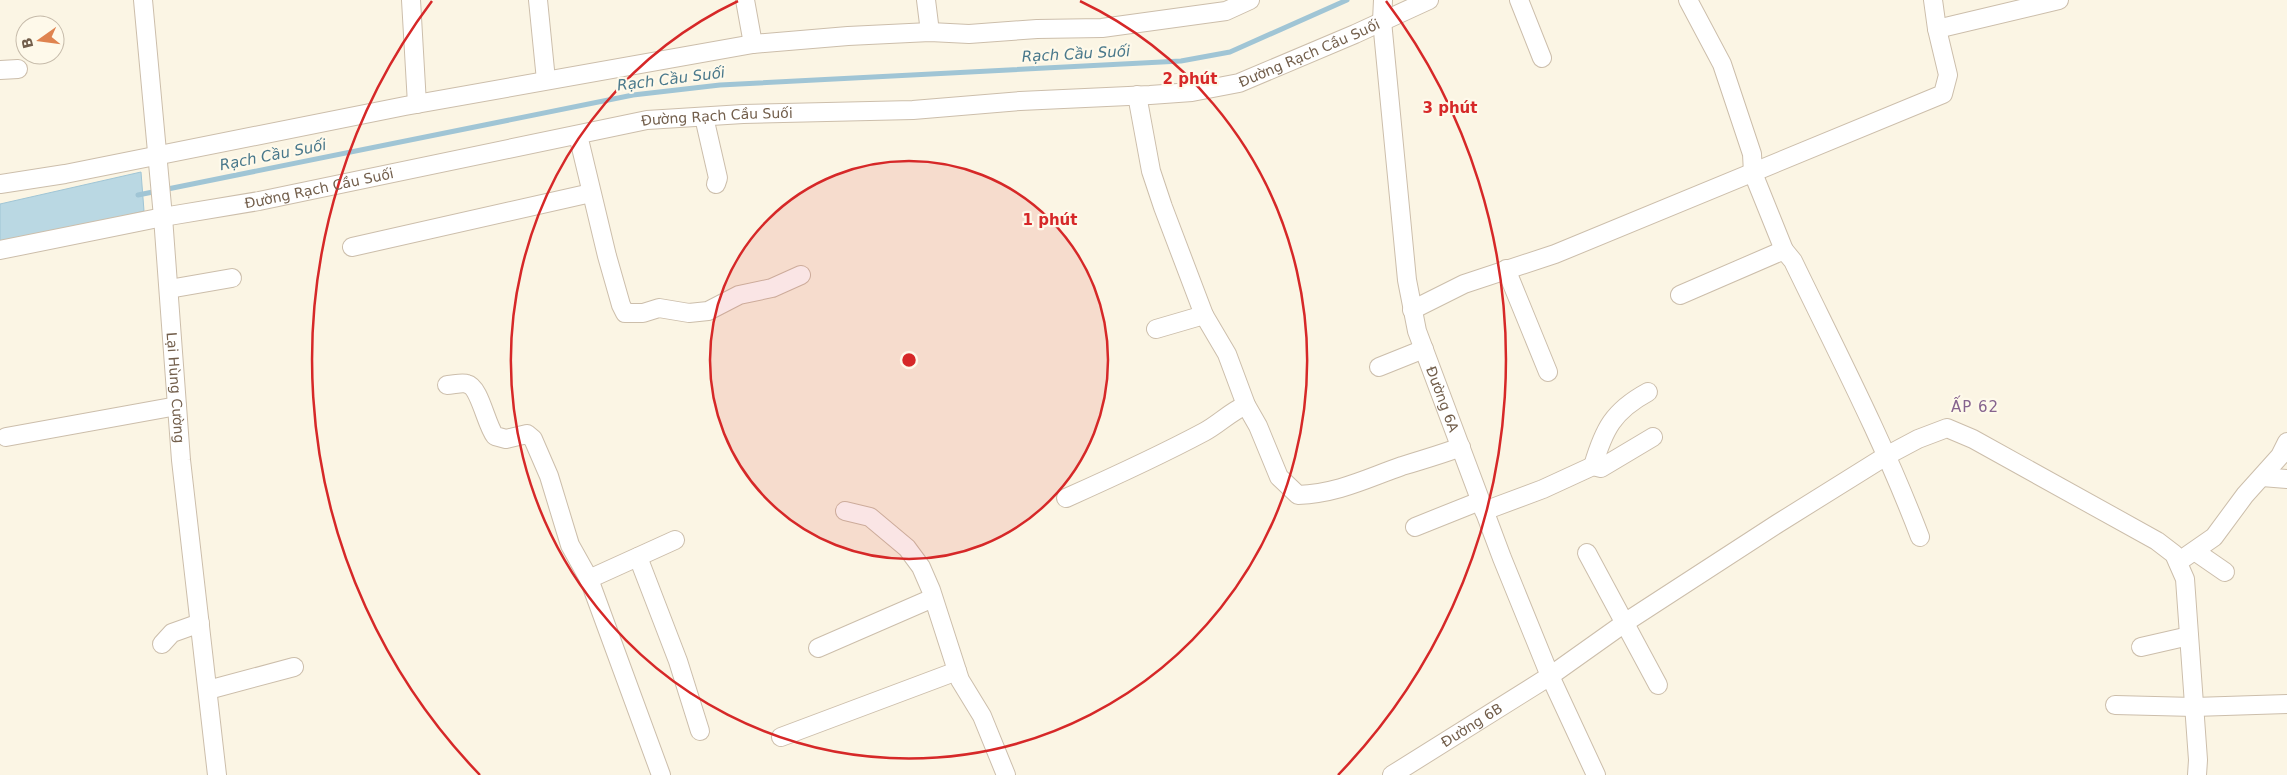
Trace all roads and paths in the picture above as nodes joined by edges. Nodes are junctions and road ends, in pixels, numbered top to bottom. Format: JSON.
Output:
{"nodes":[{"id":1,"x":143,"y":0,"type":"edge"},
{"id":2,"x":411,"y":0,"type":"edge"},
{"id":3,"x":538,"y":0,"type":"edge"},
{"id":4,"x":745,"y":0,"type":"edge"},
{"id":5,"x":926,"y":0,"type":"edge"},
{"id":6,"x":1250,"y":0,"type":"edge"},
{"id":7,"x":1429,"y":0,"type":"edge"},
{"id":8,"x":1519,"y":0,"type":"edge"},
{"id":9,"x":1688,"y":0,"type":"edge"},
{"id":10,"x":1933,"y":0,"type":"edge"},
{"id":11,"x":2059,"y":0,"type":"edge"},
{"id":12,"x":1382,"y":11,"type":"edge"},
{"id":13,"x":1937,"y":29,"type":"junction"},
{"id":14,"x":930,"y":32,"type":"junction"},
{"id":15,"x":753,"y":44,"type":"junction"},
{"id":16,"x":1542,"y":58,"type":"dead end"},
{"id":17,"x":18,"y":69,"type":"dead end"},
{"id":18,"x":0,"y":70,"type":"edge"},
{"id":19,"x":546,"y":80,"type":"junction"},
{"id":20,"x":1137,"y":95,"type":"junction"},
{"id":21,"x":417,"y":104,"type":"junction"},
{"id":22,"x":704,"y":117,"type":"junction"},
{"id":23,"x":578,"y":135,"type":"junction"},
{"id":24,"x":158,"y":159,"type":"junction"},
{"id":25,"x":1754,"y":173,"type":"junction"},
{"id":26,"x":0,"y":184,"type":"edge"},
{"id":27,"x":716,"y":184,"type":"dead end"},
{"id":28,"x":591,"y":192,"type":"junction"},
{"id":29,"x":163,"y":215,"type":"junction"},
{"id":30,"x":352,"y":247,"type":"dead end"},
{"id":31,"x":0,"y":250,"type":"edge"},
{"id":32,"x":1784,"y":250,"type":"junction"},
{"id":33,"x":1506,"y":269,"type":"junction"},
{"id":34,"x":801,"y":275,"type":"dead end"},
{"id":35,"x":232,"y":278,"type":"dead end"},
{"id":36,"x":168,"y":289,"type":"junction"},
{"id":37,"x":1680,"y":295,"type":"dead end"},
{"id":38,"x":1412,"y":310,"type":"junction"},
{"id":39,"x":1204,"y":315,"type":"junction"},
{"id":40,"x":1156,"y":329,"type":"dead end"},
{"id":41,"x":1424,"y":349,"type":"junction"},
{"id":42,"x":1379,"y":367,"type":"dead end"},
{"id":43,"x":1548,"y":372,"type":"dead end"},
{"id":44,"x":447,"y":385,"type":"dead end"},
{"id":45,"x":1648,"y":392,"type":"dead end"},
{"id":46,"x":1246,"y":405,"type":"junction"},
{"id":47,"x":177,"y":406,"type":"junction"},
{"id":48,"x":1653,"y":436,"type":"dead end"},
{"id":49,"x":6,"y":437,"type":"dead end"},
{"id":50,"x":2287,"y":442,"type":"edge"},
{"id":51,"x":1461,"y":447,"type":"junction"},
{"id":52,"x":1886,"y":456,"type":"junction"},
{"id":53,"x":1593,"y":466,"type":"junction"},
{"id":54,"x":2262,"y":477,"type":"junction"},
{"id":55,"x":2287,"y":479,"type":"edge"},
{"id":56,"x":1066,"y":498,"type":"dead end"},
{"id":57,"x":1482,"y":506,"type":"junction"},
{"id":58,"x":845,"y":510,"type":"dead end"},
{"id":59,"x":1415,"y":527,"type":"dead end"},
{"id":60,"x":1920,"y":537,"type":"dead end"},
{"id":61,"x":675,"y":540,"type":"dead end"},
{"id":62,"x":2196,"y":552,"type":"junction"},
{"id":63,"x":1587,"y":553,"type":"dead end"},
{"id":64,"x":638,"y":557,"type":"junction"},
{"id":65,"x":2178,"y":562,"type":"junction"},
{"id":66,"x":2225,"y":572,"type":"dead end"},
{"id":67,"x":589,"y":579,"type":"junction"},
{"id":68,"x":933,"y":598,"type":"junction"},
{"id":69,"x":1626,"y":622,"type":"junction"},
{"id":70,"x":200,"y":623,"type":"junction"},
{"id":71,"x":2189,"y":636,"type":"junction"},
{"id":72,"x":162,"y":644,"type":"dead end"},
{"id":73,"x":2141,"y":647,"type":"dead end"},
{"id":74,"x":818,"y":648,"type":"dead end"},
{"id":75,"x":294,"y":667,"type":"dead end"},
{"id":76,"x":957,"y":672,"type":"junction"},
{"id":77,"x":1550,"y":676,"type":"junction"},
{"id":78,"x":1658,"y":685,"type":"dead end"},
{"id":79,"x":208,"y":690,"type":"junction"},
{"id":80,"x":2287,"y":704,"type":"edge"},
{"id":81,"x":2115,"y":705,"type":"dead end"},
{"id":82,"x":2194,"y":707,"type":"junction"},
{"id":83,"x":700,"y":731,"type":"dead end"},
{"id":84,"x":781,"y":737,"type":"dead end"},
{"id":85,"x":218,"y":775,"type":"edge"},
{"id":86,"x":661,"y":775,"type":"edge"},
{"id":87,"x":1006,"y":775,"type":"edge"},
{"id":88,"x":1392,"y":775,"type":"edge"},
{"id":89,"x":1596,"y":775,"type":"edge"},
{"id":90,"x":2197,"y":775,"type":"edge"}],
"edges":[{"from":1,"to":24,"type":"street","name":"Lại Hùng Cường"},
{"from":2,"to":21,"type":"street"},
{"from":3,"to":19,"type":"street"},
{"from":4,"to":15,"type":"street"},
{"from":5,"to":14,"type":"street"},
{"from":6,"to":14,"type":"street"},
{"from":7,"to":12,"type":"street","name":"Đường Rạch Cầu Suối"},
{"from":8,"to":16,"type":"street"},
{"from":9,"to":25,"type":"street"},
{"from":10,"to":13,"type":"street"},
{"from":11,"to":13,"type":"street"},
{"from":12,"to":20,"type":"street","name":"Đường Rạch Cầu Suối"},
{"from":12,"to":38,"type":"street","name":"Đường 6A"},
{"from":13,"to":25,"type":"street"},
{"from":14,"to":15,"type":"street"},
{"from":15,"to":19,"type":"street"},
{"from":17,"to":18,"type":"street"},
{"from":19,"to":21,"type":"street"},
{"from":20,"to":22,"type":"street","name":"Đường Rạch Cầu Suối"},
{"from":20,"to":39,"type":"street"},
{"from":21,"to":24,"type":"street"},
{"from":22,"to":23,"type":"street","name":"Đường Rạch Cầu Suối"},
{"from":22,"to":27,"type":"street"},
{"from":23,"to":28,"type":"street"},
{"from":23,"to":29,"type":"street","name":"Đường Rạch Cầu Suối"},
{"from":24,"to":26,"type":"street"},
{"from":24,"to":29,"type":"street","name":"Lại Hùng Cường"},
{"from":25,"to":32,"type":"street"},
{"from":25,"to":33,"type":"street"},
{"from":28,"to":30,"type":"street"},
{"from":28,"to":34,"type":"street"},
{"from":29,"to":31,"type":"street","name":"Đường Rạch Cầu Suối"},
{"from":29,"to":36,"type":"street","name":"Lại Hùng Cường"},
{"from":32,"to":37,"type":"street"},
{"from":32,"to":52,"type":"street"},
{"from":33,"to":38,"type":"street"},
{"from":33,"to":43,"type":"street"},
{"from":35,"to":36,"type":"street"},
{"from":36,"to":47,"type":"street","name":"Lại Hùng Cường"},
{"from":38,"to":41,"type":"street","name":"Đường 6A"},
{"from":39,"to":40,"type":"street"},
{"from":39,"to":46,"type":"street"},
{"from":41,"to":42,"type":"street"},
{"from":41,"to":51,"type":"street","name":"Đường 6A"},
{"from":44,"to":67,"type":"street"},
{"from":45,"to":53,"type":"street"},
{"from":46,"to":51,"type":"street"},
{"from":46,"to":56,"type":"street"},
{"from":47,"to":49,"type":"street"},
{"from":47,"to":70,"type":"street","name":"Lại Hùng Cường"},
{"from":48,"to":53,"type":"street"},
{"from":50,"to":54,"type":"street"},
{"from":51,"to":57,"type":"street","name":"Đường 6A"},
{"from":52,"to":60,"type":"street"},
{"from":52,"to":65,"type":"street","name":"Đường 6B"},
{"from":52,"to":69,"type":"street","name":"Đường 6B"},
{"from":53,"to":57,"type":"street"},
{"from":54,"to":55,"type":"street"},
{"from":54,"to":62,"type":"street"},
{"from":57,"to":59,"type":"street"},
{"from":57,"to":77,"type":"street","name":"Đường 6A"},
{"from":58,"to":68,"type":"street"},
{"from":61,"to":64,"type":"street"},
{"from":62,"to":65,"type":"street"},
{"from":62,"to":66,"type":"street"},
{"from":63,"to":69,"type":"street"},
{"from":64,"to":67,"type":"street"},
{"from":64,"to":83,"type":"street"},
{"from":65,"to":71,"type":"street"},
{"from":67,"to":86,"type":"street"},
{"from":68,"to":74,"type":"street"},
{"from":68,"to":76,"type":"street"},
{"from":69,"to":77,"type":"street","name":"Đường 6B"},
{"from":69,"to":78,"type":"street"},
{"from":70,"to":72,"type":"street"},
{"from":70,"to":79,"type":"street","name":"Lại Hùng Cường"},
{"from":71,"to":73,"type":"street"},
{"from":71,"to":82,"type":"street"},
{"from":75,"to":79,"type":"street"},
{"from":76,"to":84,"type":"street"},
{"from":76,"to":87,"type":"street"},
{"from":77,"to":88,"type":"street","name":"Đường 6B"},
{"from":77,"to":89,"type":"street","name":"Đường 6A"},
{"from":79,"to":85,"type":"street","name":"Lại Hùng Cường"},
{"from":80,"to":82,"type":"street"},
{"from":81,"to":82,"type":"street"},
{"from":82,"to":90,"type":"street"}]}
